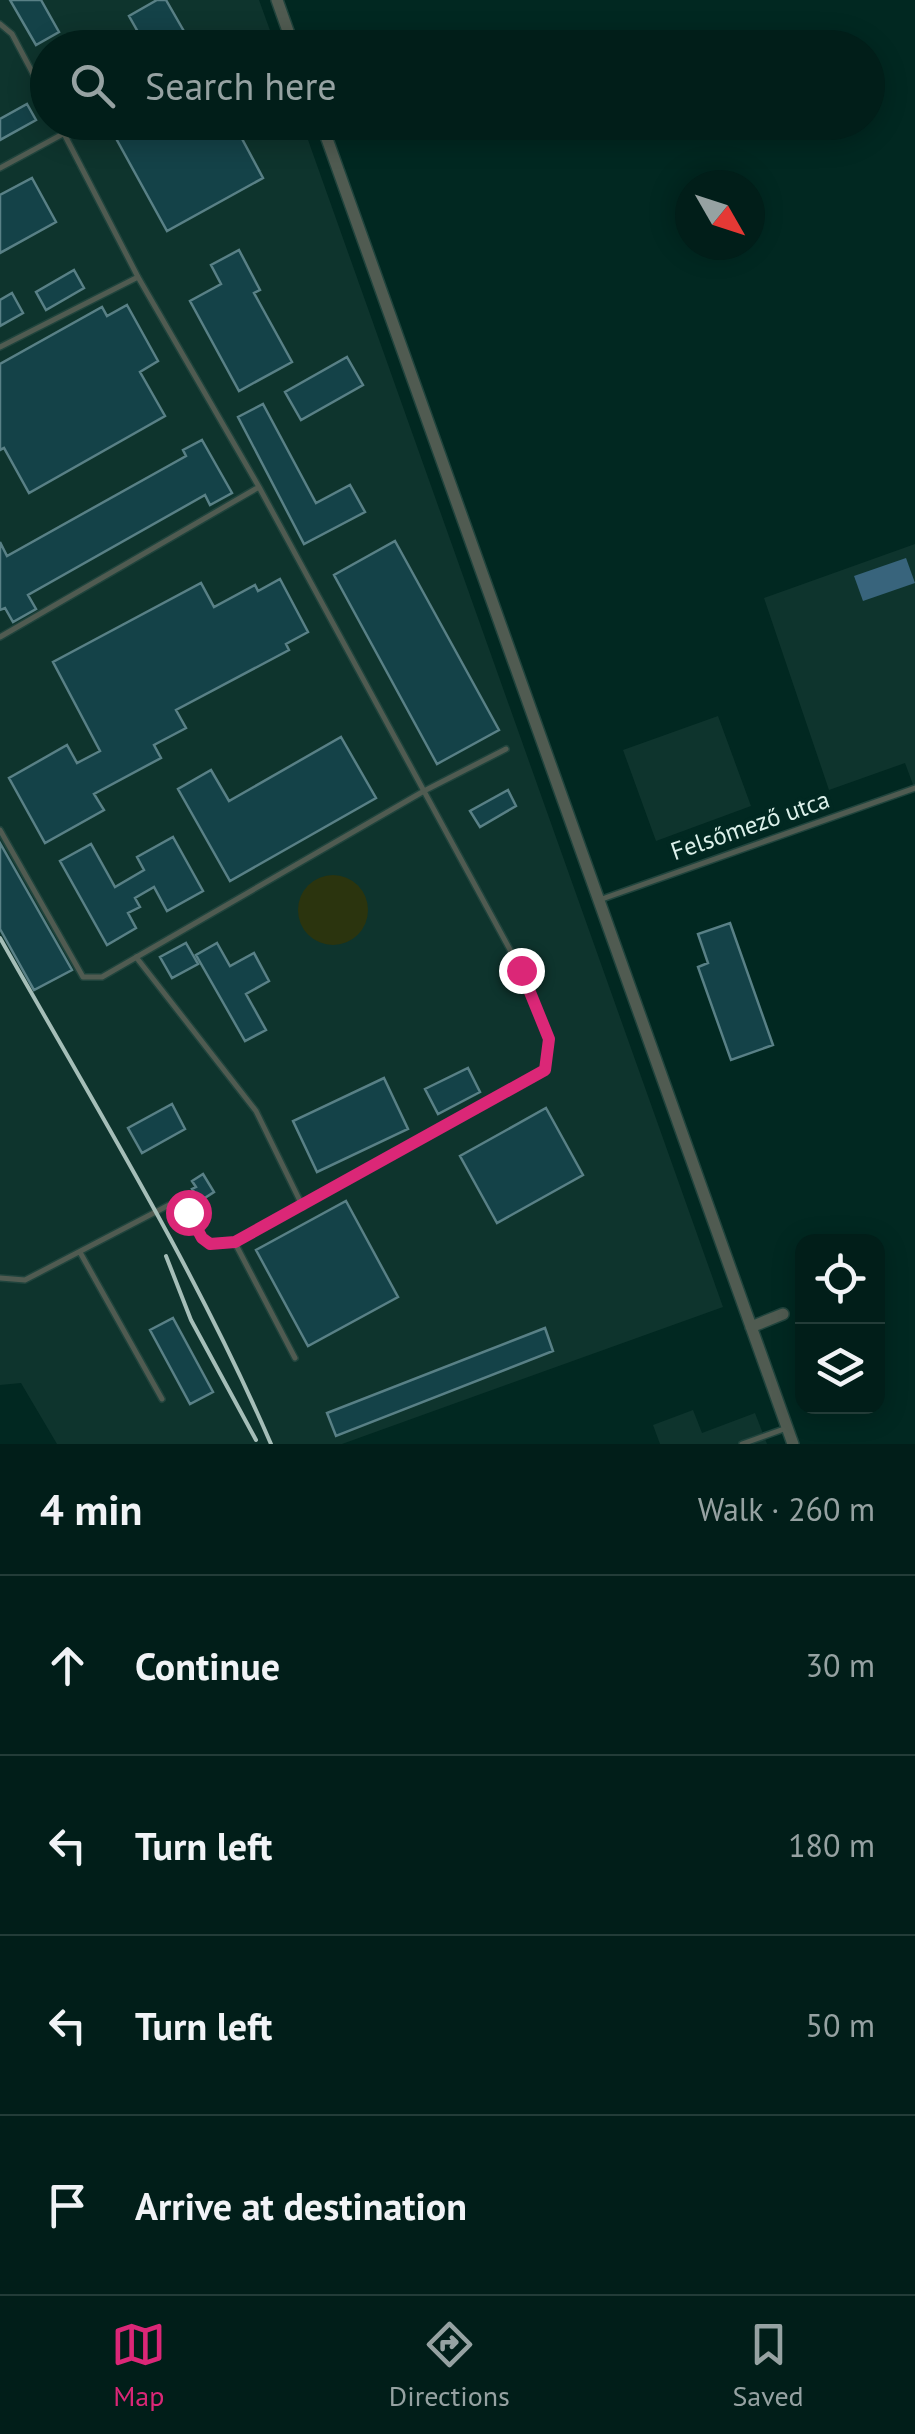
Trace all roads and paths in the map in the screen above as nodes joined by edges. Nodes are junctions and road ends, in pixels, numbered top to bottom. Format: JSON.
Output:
{"nodes":[{"id":1,"x":277,"y":0,"type":"edge"},
{"id":2,"x":0,"y":24,"type":"edge"},
{"id":3,"x":288,"y":30,"type":"edge"},
{"id":4,"x":30,"y":68,"type":"edge"},
{"id":5,"x":53,"y":140,"type":"edge"},
{"id":6,"x":67,"y":140,"type":"edge"},
{"id":7,"x":326,"y":140,"type":"edge"},
{"id":8,"x":0,"y":168,"type":"edge"},
{"id":9,"x":138,"y":277,"type":"junction"},
{"id":10,"x":0,"y":347,"type":"edge"},
{"id":11,"x":259,"y":487,"type":"junction"},
{"id":12,"x":0,"y":636,"type":"edge"},
{"id":13,"x":506,"y":749,"type":"dead end"},
{"id":14,"x":915,"y":788,"type":"edge"},
{"id":15,"x":424,"y":791,"type":"junction"},
{"id":16,"x":0,"y":830,"type":"edge"},
{"id":17,"x":599,"y":900,"type":"junction"},
{"id":18,"x":136,"y":957,"type":"junction"},
{"id":19,"x":304,"y":1207,"type":"junction"},
{"id":20,"x":235,"y":1242,"type":"junction"},
{"id":21,"x":82,"y":1254,"type":"junction"},
{"id":22,"x":0,"y":1278,"type":"edge"},
{"id":23,"x":783,"y":1314,"type":"dead end"},
{"id":24,"x":751,"y":1326,"type":"junction"},
{"id":25,"x":296,"y":1358,"type":"dead end"},
{"id":26,"x":162,"y":1399,"type":"dead end"},
{"id":27,"x":787,"y":1428,"type":"junction"},
{"id":28,"x":742,"y":1444,"type":"edge"},
{"id":29,"x":793,"y":1444,"type":"edge"}],
"edges":[{"from":1,"to":3,"type":"street"},
{"from":2,"to":4,"type":"lane"},
{"from":5,"to":8,"type":"lane"},
{"from":6,"to":9,"type":"lane"},
{"from":7,"to":17,"type":"street"},
{"from":9,"to":10,"type":"lane"},
{"from":9,"to":11,"type":"lane"},
{"from":11,"to":12,"type":"lane"},
{"from":11,"to":15,"type":"lane"},
{"from":13,"to":15,"type":"lane"},
{"from":14,"to":17,"type":"lane","name":"Felsőmező utca"},
{"from":15,"to":18,"type":"lane"},
{"from":15,"to":19,"type":"lane"},
{"from":16,"to":18,"type":"lane"},
{"from":17,"to":24,"type":"street"},
{"from":18,"to":19,"type":"lane"},
{"from":19,"to":20,"type":"lane"},
{"from":20,"to":21,"type":"lane"},
{"from":20,"to":25,"type":"lane"},
{"from":21,"to":22,"type":"lane"},
{"from":21,"to":26,"type":"lane"},
{"from":23,"to":24,"type":"street"},
{"from":24,"to":27,"type":"street"},
{"from":27,"to":28,"type":"lane"},
{"from":27,"to":29,"type":"street"}]}
